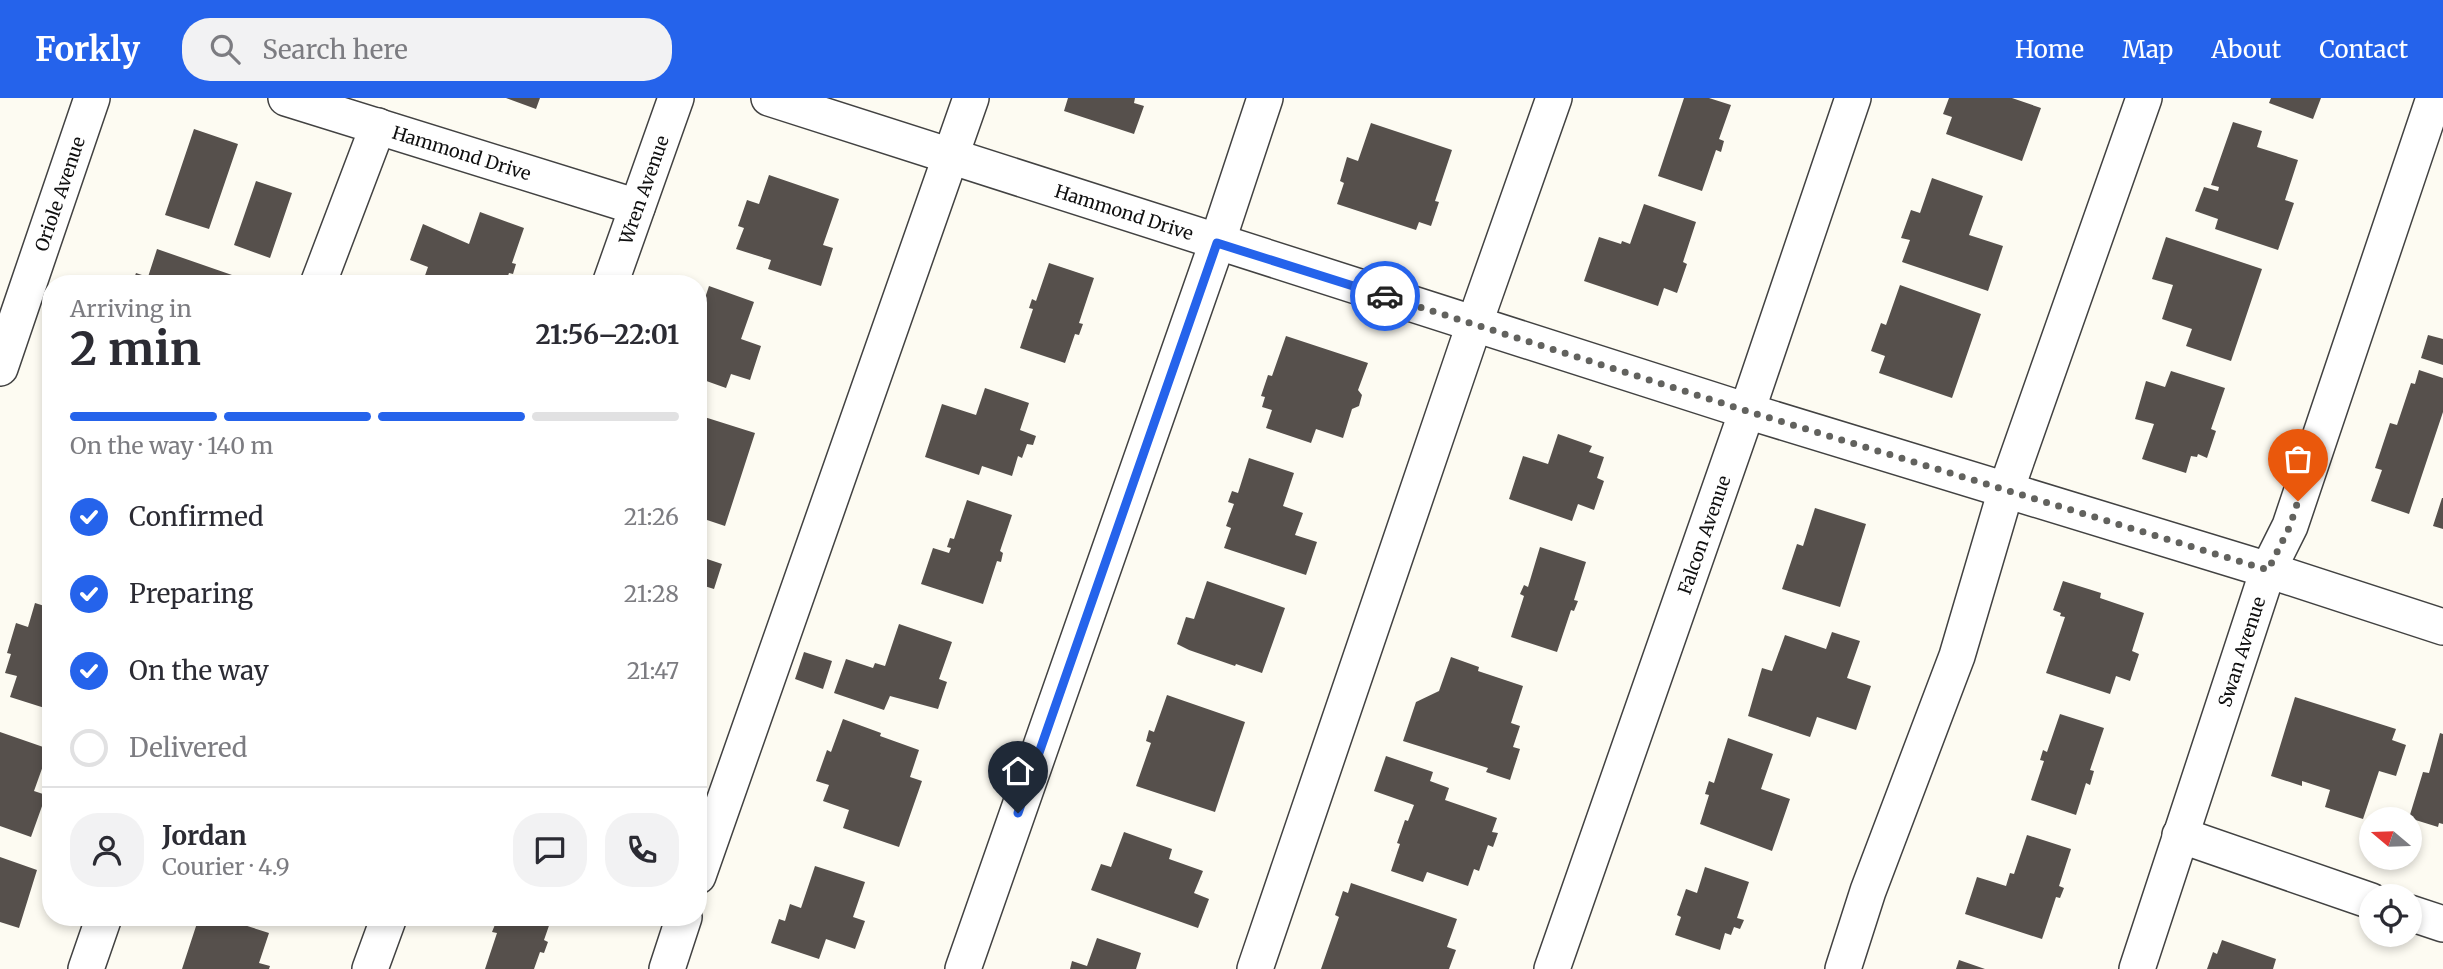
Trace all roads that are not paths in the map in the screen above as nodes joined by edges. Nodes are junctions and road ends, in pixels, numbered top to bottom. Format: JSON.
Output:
{"nodes":[{"id":1,"x":92,"y":98,"type":"edge"},
{"id":2,"x":286,"y":98,"type":"edge"},
{"id":3,"x":676,"y":98,"type":"edge"},
{"id":4,"x":769,"y":98,"type":"edge"},
{"id":5,"x":971,"y":98,"type":"edge"},
{"id":6,"x":1265,"y":98,"type":"edge"},
{"id":7,"x":1554,"y":98,"type":"edge"},
{"id":8,"x":1853,"y":98,"type":"edge"},
{"id":9,"x":2144,"y":98,"type":"edge"},
{"id":10,"x":2434,"y":98,"type":"edge"},
{"id":11,"x":337,"y":106,"type":"edge"},
{"id":12,"x":378,"y":126,"type":"junction"},
{"id":13,"x":951,"y":157,"type":"junction"},
{"id":14,"x":637,"y":207,"type":"junction"},
{"id":15,"x":1217,"y":243,"type":"junction"},
{"id":16,"x":321,"y":275,"type":"edge"},
{"id":17,"x":613,"y":275,"type":"edge"},
{"id":18,"x":1474,"y":325,"type":"junction"},
{"id":19,"x":0,"y":368,"type":"edge"},
{"id":20,"x":1747,"y":411,"type":"junction"},
{"id":21,"x":2006,"y":490,"type":"junction"},
{"id":22,"x":2268,"y":570,"type":"junction"},
{"id":23,"x":2443,"y":626,"type":"edge"},
{"id":24,"x":2180,"y":835,"type":"junction"},
{"id":25,"x":707,"y":850,"type":"edge"},
{"id":26,"x":2359,"y":897,"type":"edge"},
{"id":27,"x":2422,"y":917,"type":"edge"},
{"id":28,"x":2443,"y":924,"type":"edge"},
{"id":29,"x":101,"y":926,"type":"edge"},
{"id":30,"x":385,"y":926,"type":"edge"},
{"id":31,"x":681,"y":926,"type":"edge"},
{"id":32,"x":86,"y":969,"type":"edge"},
{"id":33,"x":370,"y":969,"type":"edge"},
{"id":34,"x":667,"y":969,"type":"edge"},
{"id":35,"x":963,"y":969,"type":"edge"},
{"id":36,"x":1255,"y":969,"type":"edge"},
{"id":37,"x":1552,"y":969,"type":"edge"},
{"id":38,"x":1843,"y":969,"type":"edge"},
{"id":39,"x":2137,"y":969,"type":"edge"}],
"edges":[{"from":1,"to":19,"type":"street","name":"Oriole Avenue"},
{"from":2,"to":11,"type":"street","name":"Hammond Drive"},
{"from":3,"to":14,"type":"street","name":"Wren Avenue"},
{"from":4,"to":13,"type":"street","name":"Hammond Drive"},
{"from":5,"to":13,"type":"street"},
{"from":6,"to":15,"type":"street"},
{"from":7,"to":18,"type":"street"},
{"from":8,"to":20,"type":"street","name":"Falcon Avenue"},
{"from":9,"to":21,"type":"street"},
{"from":10,"to":22,"type":"street","name":"Swan Avenue"},
{"from":11,"to":12,"type":"street","name":"Hammond Drive"},
{"from":12,"to":14,"type":"street","name":"Hammond Drive"},
{"from":12,"to":16,"type":"street"},
{"from":13,"to":15,"type":"street","name":"Hammond Drive"},
{"from":13,"to":25,"type":"street"},
{"from":14,"to":17,"type":"street","name":"Wren Avenue"},
{"from":15,"to":18,"type":"street","name":"Hammond Drive"},
{"from":15,"to":35,"type":"street"},
{"from":18,"to":20,"type":"street","name":"Hammond Drive"},
{"from":18,"to":36,"type":"street"},
{"from":20,"to":21,"type":"street","name":"Hammond Drive"},
{"from":20,"to":37,"type":"street","name":"Falcon Avenue"},
{"from":21,"to":22,"type":"street","name":"Hammond Drive"},
{"from":21,"to":38,"type":"street"},
{"from":22,"to":23,"type":"street","name":"Hammond Drive"},
{"from":22,"to":24,"type":"street","name":"Swan Avenue"},
{"from":24,"to":26,"type":"street"},
{"from":24,"to":39,"type":"street","name":"Swan Avenue"},
{"from":27,"to":28,"type":"street"},
{"from":29,"to":32,"type":"street"},
{"from":30,"to":33,"type":"street"},
{"from":31,"to":34,"type":"street"}]}
